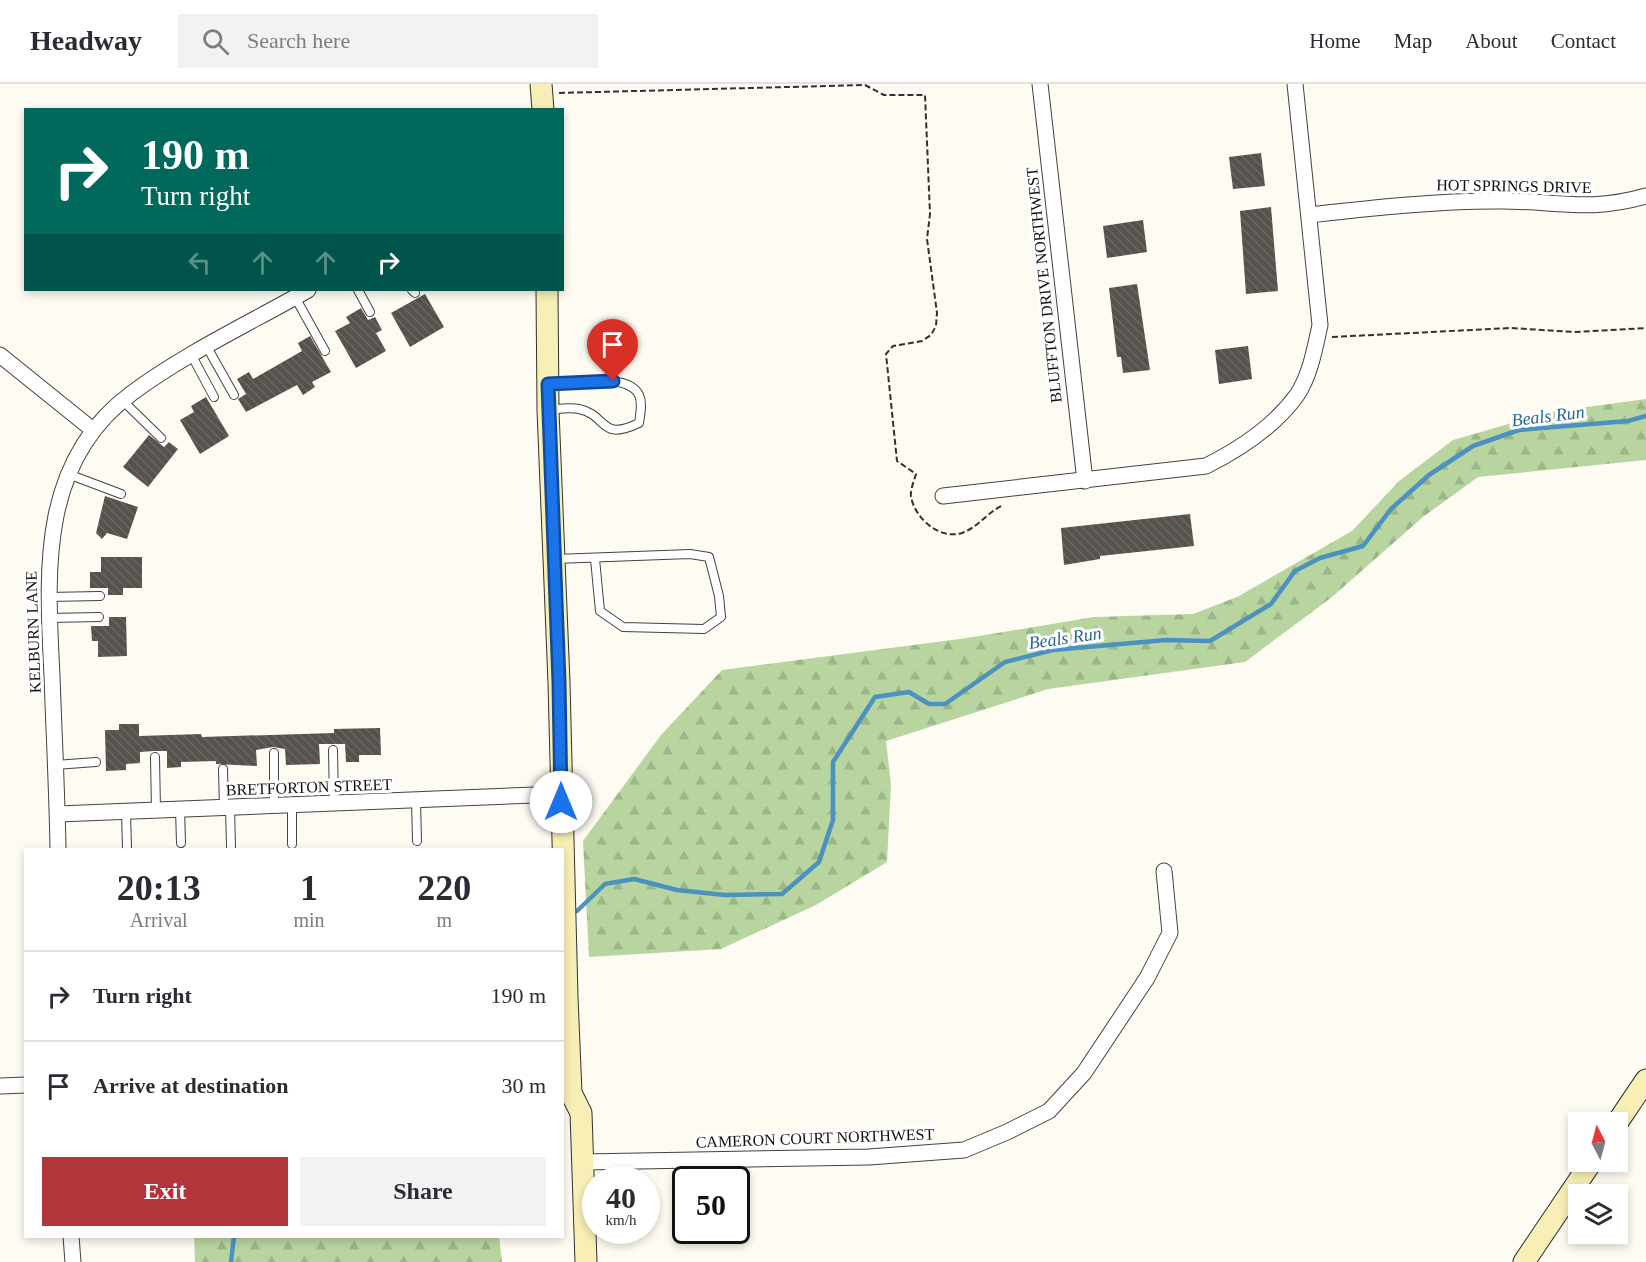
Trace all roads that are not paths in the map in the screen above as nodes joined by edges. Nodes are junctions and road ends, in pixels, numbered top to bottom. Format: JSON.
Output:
{"nodes":[{"id":1,"x":541,"y":84,"type":"edge"},
{"id":2,"x":1040,"y":84,"type":"edge"},
{"id":3,"x":1294,"y":84,"type":"edge"},
{"id":4,"x":543,"y":108,"type":"edge"},
{"id":5,"x":1646,"y":196,"type":"edge"},
{"id":6,"x":1309,"y":215,"type":"junction"},
{"id":7,"x":307,"y":291,"type":"edge"},
{"id":8,"x":359,"y":291,"type":"edge"},
{"id":9,"x":547,"y":291,"type":"edge"},
{"id":10,"x":295,"y":297,"type":"junction"},
{"id":11,"x":370,"y":312,"type":"dead end"},
{"id":12,"x":207,"y":347,"type":"junction"},
{"id":13,"x":325,"y":351,"type":"dead end"},
{"id":14,"x":0,"y":355,"type":"edge"},
{"id":15,"x":192,"y":356,"type":"junction"},
{"id":16,"x":548,"y":384,"type":"junction"},
{"id":17,"x":234,"y":395,"type":"dead end"},
{"id":18,"x":214,"y":397,"type":"dead end"},
{"id":19,"x":123,"y":401,"type":"junction"},
{"id":20,"x":548,"y":410,"type":"junction"},
{"id":21,"x":93,"y":430,"type":"junction"},
{"id":22,"x":161,"y":438,"type":"dead end"},
{"id":23,"x":68,"y":474,"type":"junction"},
{"id":24,"x":1085,"y":481,"type":"junction"},
{"id":25,"x":121,"y":494,"type":"dead end"},
{"id":26,"x":943,"y":496,"type":"dead end"},
{"id":27,"x":554,"y":559,"type":"junction"},
{"id":28,"x":595,"y":559,"type":"junction"},
{"id":29,"x":100,"y":596,"type":"dead end"},
{"id":30,"x":48,"y":597,"type":"junction"},
{"id":31,"x":99,"y":617,"type":"dead end"},
{"id":32,"x":49,"y":618,"type":"junction"},
{"id":33,"x":333,"y":750,"type":"dead end"},
{"id":34,"x":274,"y":753,"type":"dead end"},
{"id":35,"x":155,"y":758,"type":"dead end"},
{"id":36,"x":96,"y":762,"type":"dead end"},
{"id":37,"x":55,"y":765,"type":"junction"},
{"id":38,"x":223,"y":769,"type":"dead end"},
{"id":39,"x":561,"y":794,"type":"junction"},
{"id":40,"x":416,"y":801,"type":"junction"},
{"id":41,"x":334,"y":804,"type":"junction"},
{"id":42,"x":292,"y":805,"type":"junction"},
{"id":43,"x":274,"y":806,"type":"junction"},
{"id":44,"x":227,"y":807,"type":"junction"},
{"id":45,"x":180,"y":809,"type":"junction"},
{"id":46,"x":156,"y":810,"type":"junction"},
{"id":47,"x":126,"y":812,"type":"junction"},
{"id":48,"x":58,"y":814,"type":"junction"},
{"id":49,"x":417,"y":841,"type":"dead end"},
{"id":50,"x":181,"y":843,"type":"dead end"},
{"id":51,"x":292,"y":844,"type":"dead end"},
{"id":52,"x":231,"y":847,"type":"dead end"},
{"id":53,"x":58,"y":848,"type":"edge"},
{"id":54,"x":127,"y":848,"type":"edge"},
{"id":55,"x":563,"y":848,"type":"edge"},
{"id":56,"x":1164,"y":871,"type":"dead end"},
{"id":57,"x":564,"y":884,"type":"edge"},
{"id":58,"x":1646,"y":1080,"type":"edge"},
{"id":59,"x":24,"y":1085,"type":"edge"},
{"id":60,"x":0,"y":1086,"type":"edge"},
{"id":61,"x":1624,"y":1112,"type":"edge"},
{"id":62,"x":583,"y":1162,"type":"junction"},
{"id":63,"x":1585,"y":1172,"type":"edge"},
{"id":64,"x":71,"y":1238,"type":"edge"},
{"id":65,"x":73,"y":1262,"type":"edge"},
{"id":66,"x":586,"y":1262,"type":"edge"},
{"id":67,"x":1524,"y":1262,"type":"edge"}],
"edges":[{"from":1,"to":4,"type":"main road"},
{"from":2,"to":24,"type":"street","name":"BLUFFTON DRIVE NORTHWEST"},
{"from":3,"to":6,"type":"street"},
{"from":5,"to":6,"type":"street","name":"HOT SPRINGS DRIVE"},
{"from":6,"to":24,"type":"street"},
{"from":7,"to":10,"type":"street","name":"KELBURN LANE"},
{"from":8,"to":11,"type":"lane"},
{"from":9,"to":16,"type":"main road"},
{"from":10,"to":12,"type":"street","name":"KELBURN LANE"},
{"from":10,"to":13,"type":"lane"},
{"from":12,"to":15,"type":"street","name":"KELBURN LANE"},
{"from":12,"to":17,"type":"lane"},
{"from":14,"to":21,"type":"street"},
{"from":15,"to":18,"type":"lane"},
{"from":15,"to":19,"type":"street","name":"KELBURN LANE"},
{"from":16,"to":20,"type":"main road"},
{"from":16,"to":20,"type":"lane"},
{"from":19,"to":21,"type":"street","name":"KELBURN LANE"},
{"from":19,"to":22,"type":"lane"},
{"from":20,"to":27,"type":"main road"},
{"from":21,"to":23,"type":"street","name":"KELBURN LANE"},
{"from":23,"to":25,"type":"lane"},
{"from":23,"to":30,"type":"street","name":"KELBURN LANE"},
{"from":24,"to":26,"type":"street"},
{"from":27,"to":28,"type":"lane"},
{"from":27,"to":39,"type":"main road"},
{"from":28,"to":28,"type":"lane"},
{"from":29,"to":30,"type":"lane"},
{"from":30,"to":32,"type":"street","name":"KELBURN LANE"},
{"from":31,"to":32,"type":"lane"},
{"from":32,"to":37,"type":"street","name":"KELBURN LANE"},
{"from":33,"to":41,"type":"lane"},
{"from":34,"to":43,"type":"lane"},
{"from":35,"to":46,"type":"lane"},
{"from":36,"to":37,"type":"lane"},
{"from":37,"to":48,"type":"street","name":"KELBURN LANE"},
{"from":38,"to":44,"type":"lane"},
{"from":39,"to":40,"type":"street","name":"BRETFORTON STREET"},
{"from":39,"to":55,"type":"main road"},
{"from":40,"to":41,"type":"street","name":"BRETFORTON STREET"},
{"from":40,"to":49,"type":"lane"},
{"from":41,"to":42,"type":"street","name":"BRETFORTON STREET"},
{"from":42,"to":43,"type":"street","name":"BRETFORTON STREET"},
{"from":42,"to":51,"type":"lane"},
{"from":43,"to":44,"type":"street","name":"BRETFORTON STREET"},
{"from":44,"to":45,"type":"street","name":"BRETFORTON STREET"},
{"from":44,"to":52,"type":"lane"},
{"from":45,"to":46,"type":"street","name":"BRETFORTON STREET"},
{"from":45,"to":50,"type":"lane"},
{"from":46,"to":47,"type":"street","name":"BRETFORTON STREET"},
{"from":47,"to":48,"type":"street","name":"BRETFORTON STREET"},
{"from":47,"to":54,"type":"lane"},
{"from":48,"to":53,"type":"street","name":"KELBURN LANE"},
{"from":56,"to":62,"type":"street","name":"CAMERON COURT NORTHWEST"},
{"from":57,"to":62,"type":"main road"},
{"from":58,"to":61,"type":"main road"},
{"from":59,"to":60,"type":"street"},
{"from":62,"to":66,"type":"main road"},
{"from":63,"to":67,"type":"main road"},
{"from":64,"to":65,"type":"street"}]}
